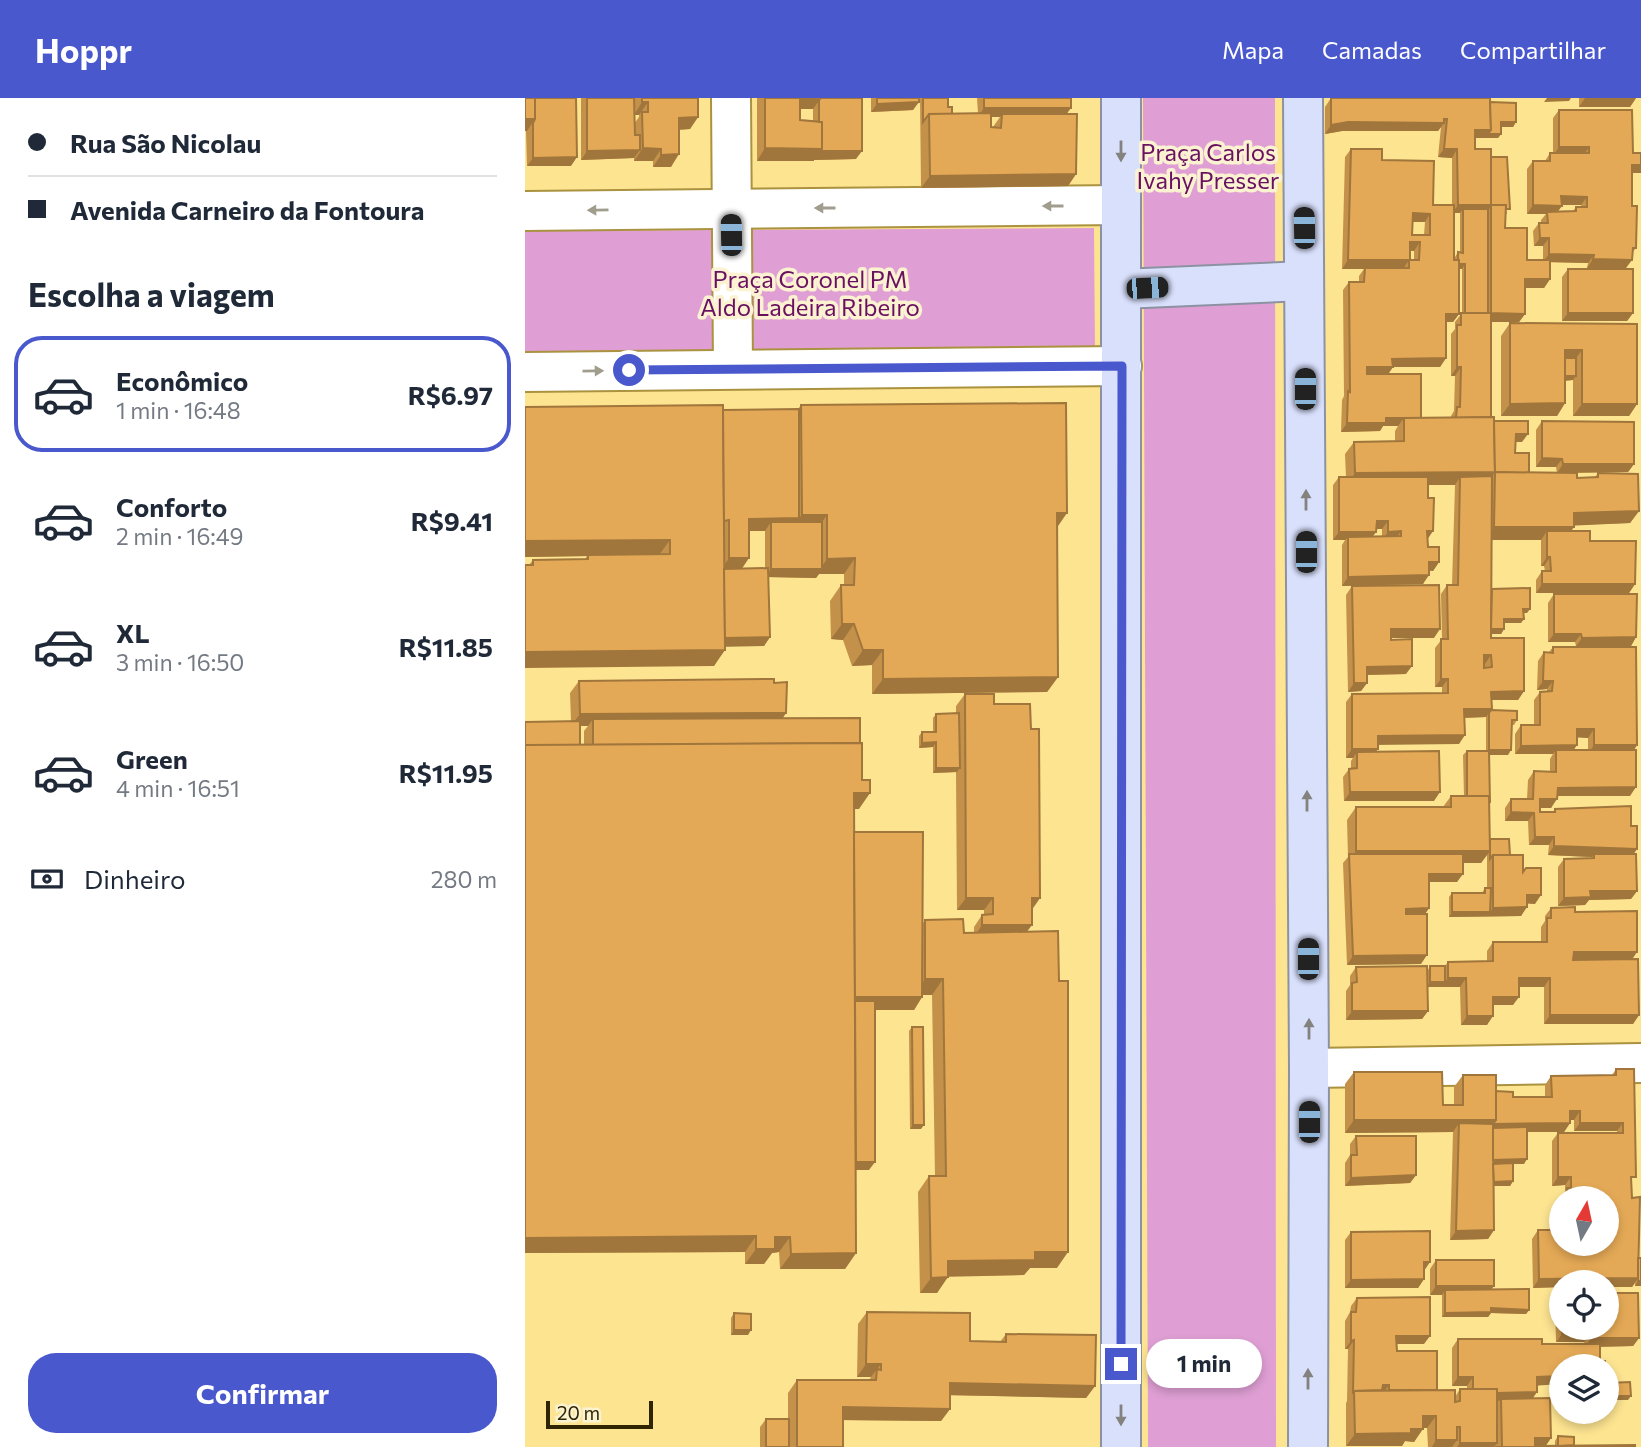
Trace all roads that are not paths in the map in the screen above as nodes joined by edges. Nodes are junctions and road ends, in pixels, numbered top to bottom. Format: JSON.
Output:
{"nodes":[{"id":1,"x":731,"y":98,"type":"edge"},
{"id":2,"x":1121,"y":98,"type":"edge"},
{"id":3,"x":1303,"y":98,"type":"edge"},
{"id":4,"x":1121,"y":205,"type":"junction"},
{"id":5,"x":731,"y":208,"type":"junction"},
{"id":6,"x":525,"y":211,"type":"edge"},
{"id":7,"x":1304,"y":281,"type":"junction"},
{"id":8,"x":1121,"y":289,"type":"junction"},
{"id":9,"x":1122,"y":366,"type":"junction"},
{"id":10,"x":733,"y":369,"type":"junction"},
{"id":11,"x":525,"y":372,"type":"edge"},
{"id":12,"x":1641,"y":1063,"type":"edge"},
{"id":13,"x":1309,"y":1068,"type":"junction"},
{"id":14,"x":1121,"y":1447,"type":"edge"},
{"id":15,"x":1308,"y":1447,"type":"edge"}],
"edges":[{"from":1,"to":5,"type":"street"},
{"from":2,"to":4,"type":"main road","one_way":true},
{"from":3,"to":7,"type":"main road"},
{"from":4,"to":5,"type":"street","one_way":true},
{"from":4,"to":8,"type":"main road"},
{"from":5,"to":6,"type":"street","one_way":true},
{"from":5,"to":10,"type":"street"},
{"from":7,"to":8,"type":"main road"},
{"from":13,"to":7,"type":"main road","one_way":true},
{"from":8,"to":9,"type":"main road"},
{"from":9,"to":10,"type":"street"},
{"from":9,"to":14,"type":"main road","one_way":true},
{"from":11,"to":10,"type":"street","one_way":true},
{"from":12,"to":13,"type":"street"},
{"from":15,"to":13,"type":"main road","one_way":true}]}
